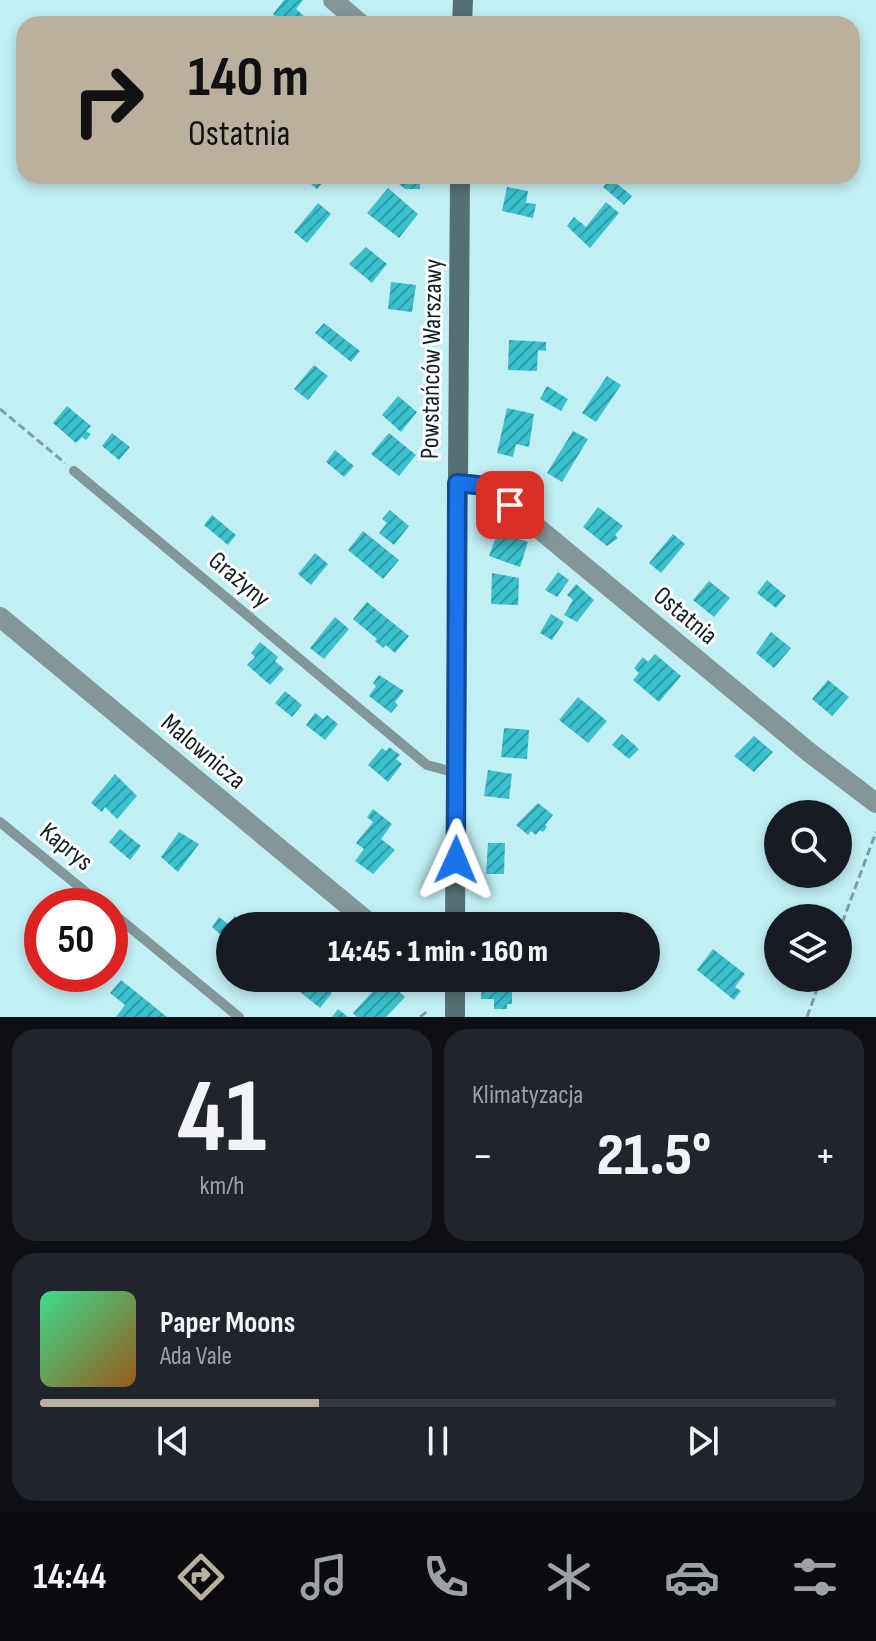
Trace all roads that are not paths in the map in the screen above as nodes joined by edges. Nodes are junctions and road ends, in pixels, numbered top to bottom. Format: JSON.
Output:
{"nodes":[{"id":1,"x":333,"y":0,"type":"edge"},
{"id":2,"x":352,"y":16,"type":"edge"},
{"id":3,"x":460,"y":184,"type":"edge"},
{"id":4,"x":74,"y":471,"type":"road end"},
{"id":5,"x":457,"y":483,"type":"junction"},
{"id":6,"x":0,"y":617,"type":"edge"},
{"id":7,"x":457,"y":773,"type":"junction"},
{"id":8,"x":876,"y":803,"type":"edge"},
{"id":9,"x":0,"y":822,"type":"edge"},
{"id":10,"x":81,"y":888,"type":"edge"},
{"id":11,"x":356,"y":912,"type":"edge"},
{"id":12,"x":455,"y":912,"type":"edge"},
{"id":13,"x":128,"y":926,"type":"edge"},
{"id":14,"x":455,"y":992,"type":"edge"},
{"id":15,"x":239,"y":1017,"type":"edge"},
{"id":16,"x":455,"y":1017,"type":"edge"}],
"edges":[{"from":1,"to":2,"type":"street"},
{"from":3,"to":5,"type":"main road","name":"Powstańców Warszawy"},
{"from":4,"to":7,"type":"lane","name":"Grażyny"},
{"from":5,"to":7,"type":"main road","name":"Powstańców Warszawy"},
{"from":5,"to":8,"type":"street","name":"Ostatnia"},
{"from":6,"to":11,"type":"street","name":"Malownicza"},
{"from":7,"to":12,"type":"main road","name":"Powstańców Warszawy"},
{"from":9,"to":10,"type":"lane","name":"Kaprys"},
{"from":13,"to":15,"type":"lane"},
{"from":14,"to":16,"type":"main road"}]}
